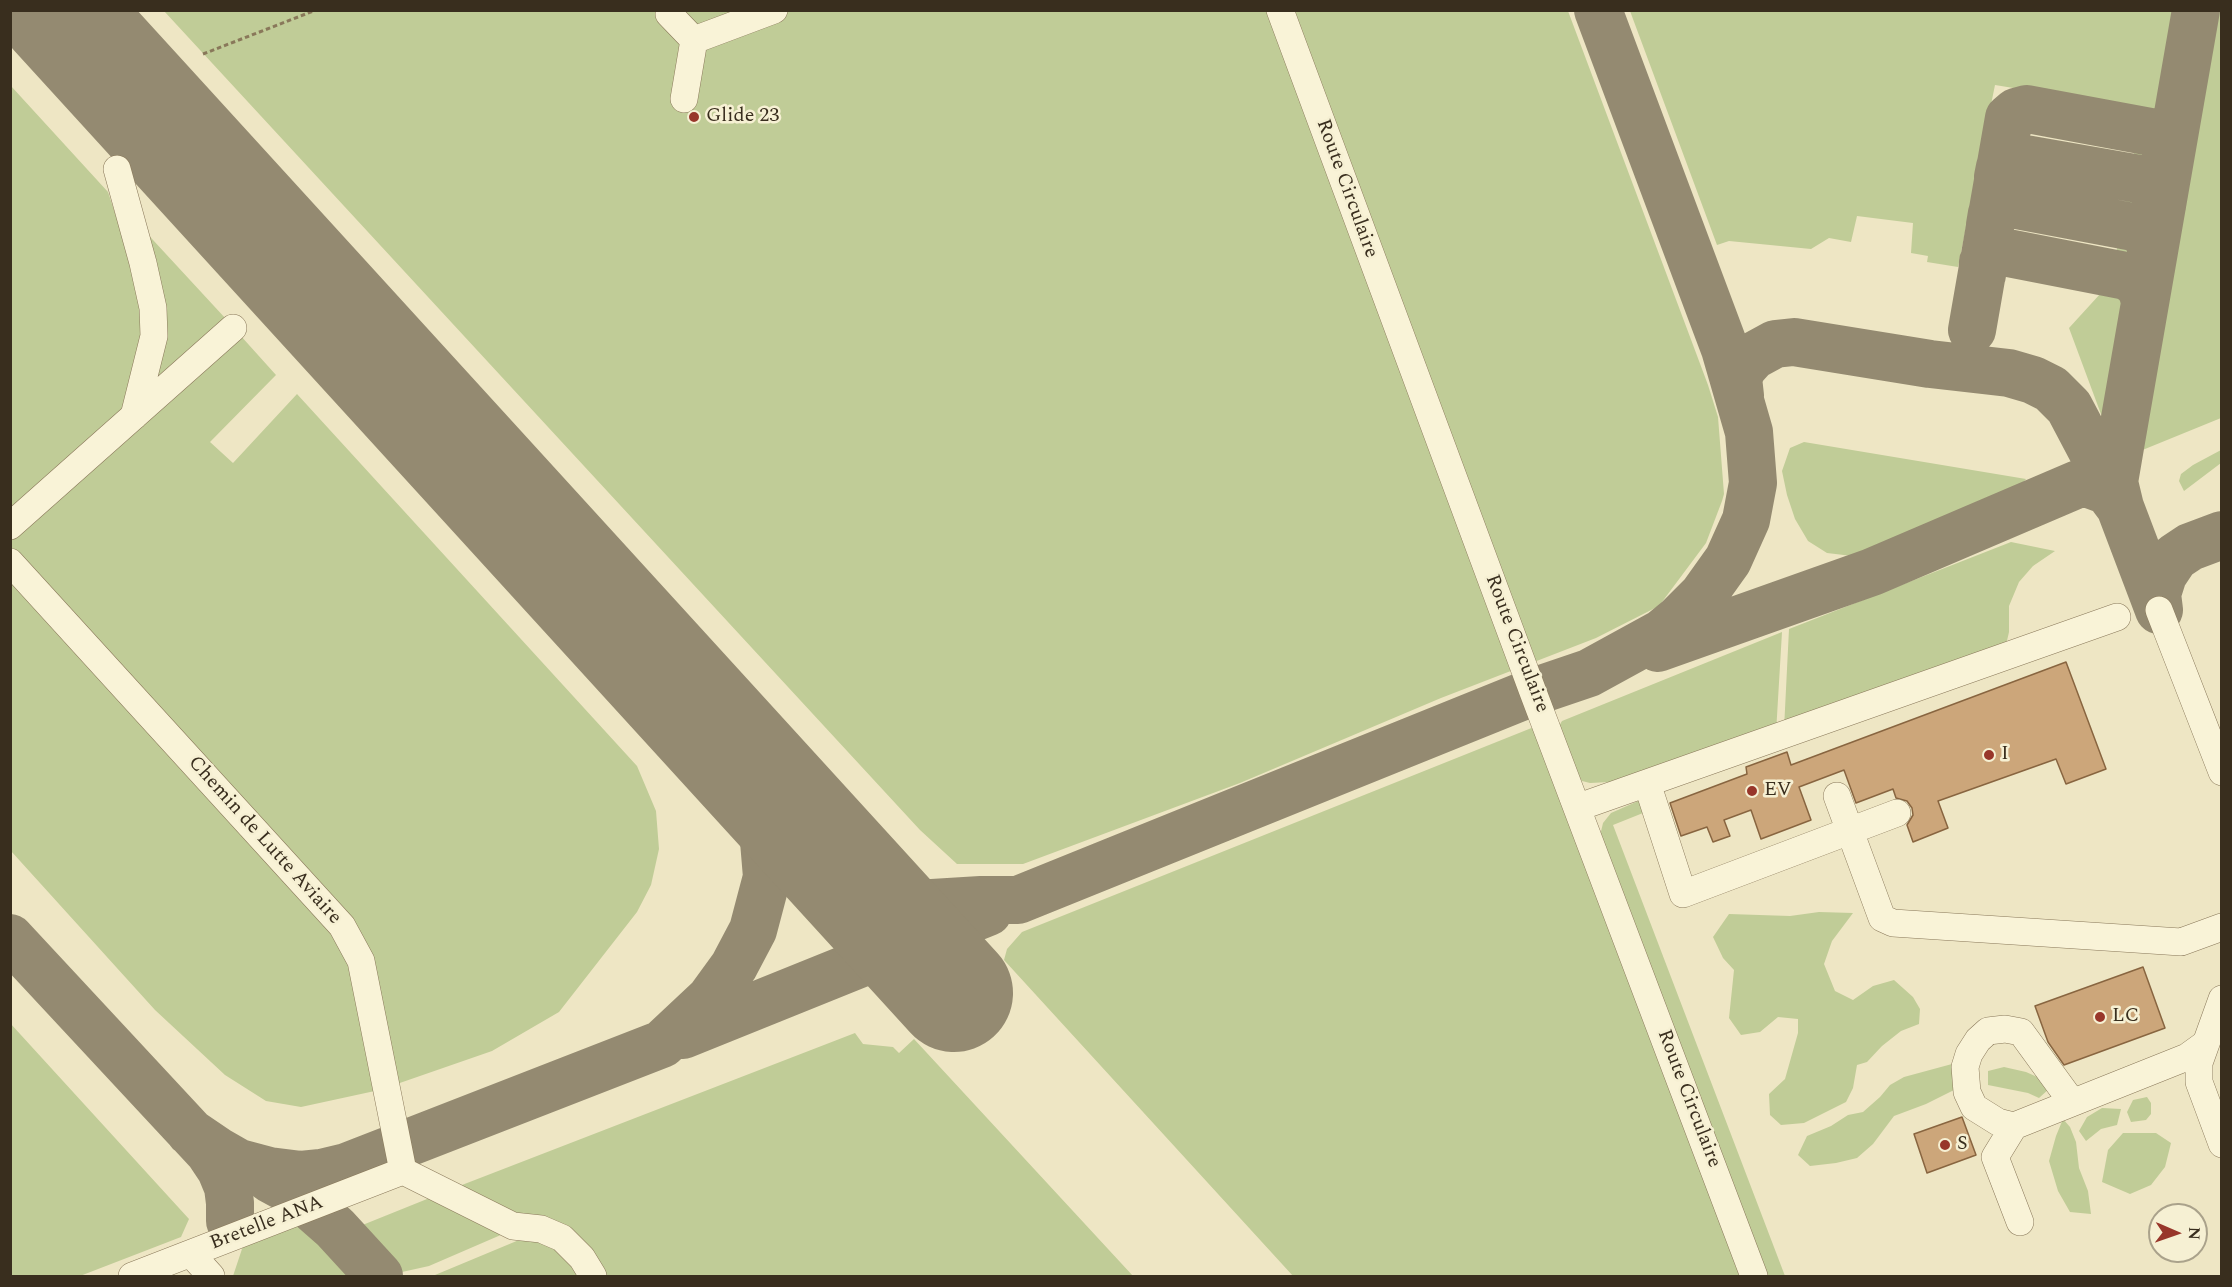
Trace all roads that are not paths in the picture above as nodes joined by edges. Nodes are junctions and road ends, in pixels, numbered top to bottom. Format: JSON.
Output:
{"nodes":[{"id":1,"x":774,"y":10,"type":"edge"},
{"id":2,"x":1280,"y":10,"type":"edge"},
{"id":3,"x":669,"y":14,"type":"dead end"},
{"id":4,"x":694,"y":40,"type":"junction"},
{"id":5,"x":684,"y":99,"type":"dead end"},
{"id":6,"x":117,"y":169,"type":"dead end"},
{"id":7,"x":233,"y":328,"type":"dead end"},
{"id":8,"x":134,"y":416,"type":"junction"},
{"id":9,"x":10,"y":526,"type":"edge"},
{"id":10,"x":10,"y":562,"type":"edge"},
{"id":11,"x":2159,"y":610,"type":"dead end"},
{"id":12,"x":2117,"y":616,"type":"dead end"},
{"id":13,"x":2222,"y":772,"type":"edge"},
{"id":14,"x":1647,"y":783,"type":"junction"},
{"id":15,"x":1837,"y":796,"type":"dead end"},
{"id":16,"x":1578,"y":807,"type":"junction"},
{"id":17,"x":1897,"y":813,"type":"dead end"},
{"id":18,"x":1850,"y":831,"type":"junction"},
{"id":19,"x":2222,"y":927,"type":"edge"},
{"id":20,"x":2222,"y":999,"type":"edge"},
{"id":21,"x":2205,"y":1044,"type":"junction"},
{"id":22,"x":2072,"y":1102,"type":"junction"},
{"id":23,"x":2014,"y":1126,"type":"junction"},
{"id":24,"x":2222,"y":1144,"type":"edge"},
{"id":25,"x":403,"y":1171,"type":"junction"},
{"id":26,"x":2020,"y":1222,"type":"dead end"},
{"id":27,"x":191,"y":1254,"type":"junction"},
{"id":28,"x":132,"y":1276,"type":"edge"},
{"id":29,"x":211,"y":1276,"type":"edge"},
{"id":30,"x":593,"y":1276,"type":"edge"},
{"id":31,"x":1754,"y":1276,"type":"edge"}],
"edges":[{"from":1,"to":4,"type":"lane"},
{"from":2,"to":16,"type":"lane","name":"Route Circulaire"},
{"from":3,"to":4,"type":"lane"},
{"from":4,"to":5,"type":"lane"},
{"from":6,"to":8,"type":"lane"},
{"from":7,"to":8,"type":"lane"},
{"from":8,"to":9,"type":"lane"},
{"from":10,"to":25,"type":"lane","name":"Chemin de Lutte Aviaire"},
{"from":11,"to":13,"type":"lane"},
{"from":12,"to":14,"type":"lane"},
{"from":14,"to":16,"type":"lane"},
{"from":14,"to":18,"type":"lane"},
{"from":15,"to":18,"type":"lane"},
{"from":16,"to":31,"type":"lane","name":"Route Circulaire"},
{"from":17,"to":18,"type":"lane"},
{"from":18,"to":19,"type":"lane"},
{"from":20,"to":21,"type":"lane"},
{"from":21,"to":22,"type":"lane"},
{"from":21,"to":24,"type":"lane"},
{"from":22,"to":23,"type":"lane"},
{"from":22,"to":23,"type":"lane"},
{"from":23,"to":26,"type":"lane"},
{"from":25,"to":27,"type":"lane","name":"Bretelle ANA"},
{"from":25,"to":30,"type":"lane"},
{"from":27,"to":28,"type":"lane","name":"Bretelle ANA"},
{"from":27,"to":29,"type":"lane"}]}
